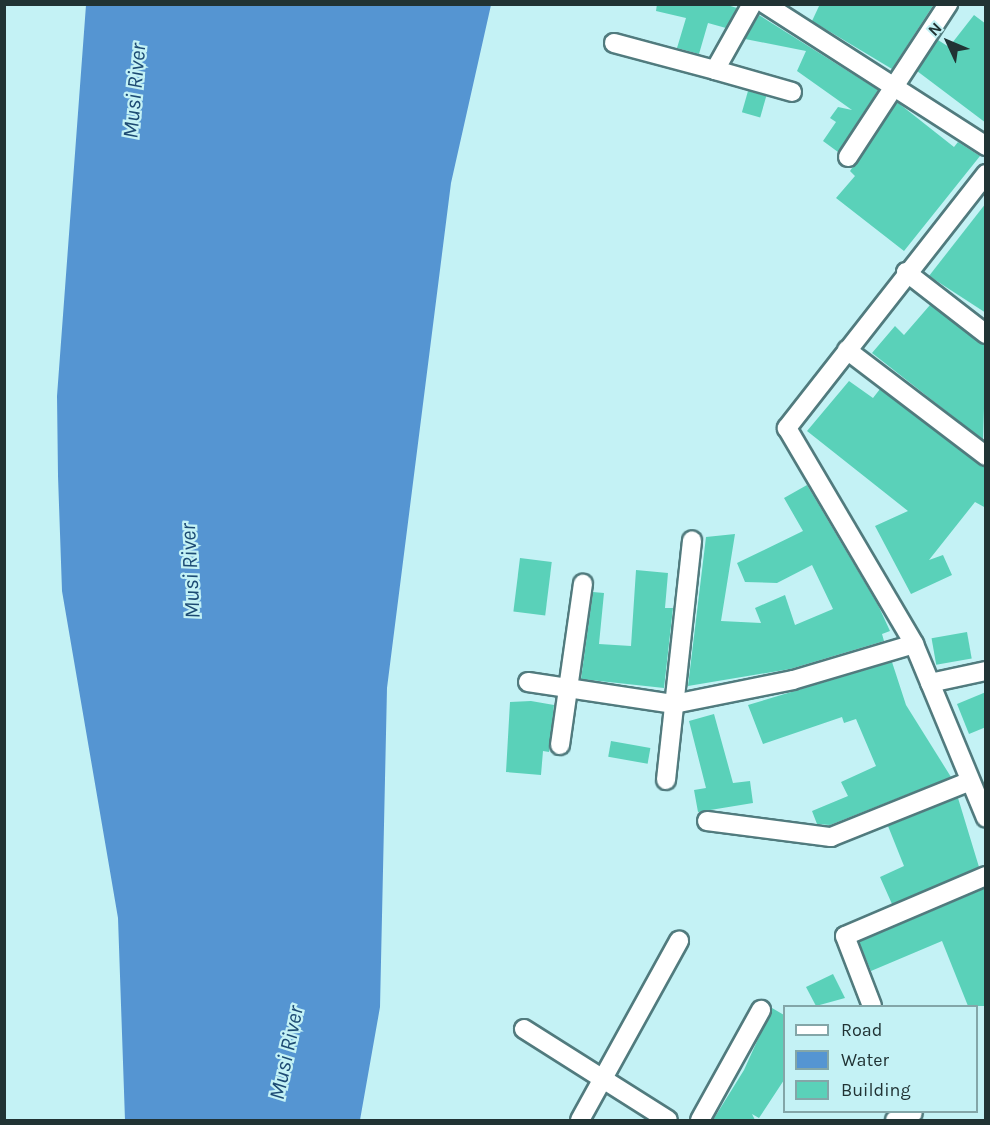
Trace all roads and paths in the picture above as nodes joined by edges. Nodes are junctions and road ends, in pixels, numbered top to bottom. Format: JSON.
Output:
{"nodes":[{"id":1,"x":752,"y":4,"type":"edge"},
{"id":2,"x":765,"y":4,"type":"edge"},
{"id":3,"x":948,"y":4,"type":"edge"},
{"id":4,"x":614,"y":43,"type":"dead end"},
{"id":5,"x":716,"y":70,"type":"junction"},
{"id":6,"x":895,"y":85,"type":"junction"},
{"id":7,"x":792,"y":92,"type":"dead end"},
{"id":8,"x":986,"y":146,"type":"edge"},
{"id":9,"x":848,"y":157,"type":"dead end"},
{"id":10,"x":986,"y":174,"type":"edge"},
{"id":11,"x":906,"y":272,"type":"junction"},
{"id":12,"x":986,"y":333,"type":"edge"},
{"id":13,"x":847,"y":350,"type":"junction"},
{"id":14,"x":986,"y":456,"type":"edge"},
{"id":15,"x":692,"y":540,"type":"dead end"},
{"id":16,"x":583,"y":584,"type":"dead end"},
{"id":17,"x":914,"y":644,"type":"junction"},
{"id":18,"x":986,"y":671,"type":"edge"},
{"id":19,"x":528,"y":682,"type":"dead end"},
{"id":20,"x":930,"y":683,"type":"junction"},
{"id":21,"x":568,"y":687,"type":"junction"},
{"id":22,"x":674,"y":704,"type":"junction"},
{"id":23,"x":560,"y":746,"type":"dead end"},
{"id":24,"x":666,"y":780,"type":"dead end"},
{"id":25,"x":970,"y":781,"type":"junction"},
{"id":26,"x":986,"y":818,"type":"edge"},
{"id":27,"x":707,"y":821,"type":"dead end"},
{"id":28,"x":986,"y":876,"type":"edge"},
{"id":29,"x":679,"y":941,"type":"dead end"},
{"id":30,"x":872,"y":1005,"type":"edge"},
{"id":31,"x":761,"y":1010,"type":"dead end"},
{"id":32,"x":524,"y":1029,"type":"dead end"},
{"id":33,"x":605,"y":1077,"type":"junction"},
{"id":34,"x":913,"y":1115,"type":"edge"},
{"id":35,"x":580,"y":1120,"type":"edge"},
{"id":36,"x":668,"y":1120,"type":"edge"},
{"id":37,"x":700,"y":1120,"type":"edge"},
{"id":38,"x":895,"y":1120,"type":"edge"}],
"edges":[{"from":1,"to":5,"type":"street"},
{"from":2,"to":6,"type":"street"},
{"from":3,"to":6,"type":"street"},
{"from":4,"to":5,"type":"street"},
{"from":5,"to":7,"type":"street"},
{"from":6,"to":8,"type":"street"},
{"from":6,"to":9,"type":"street"},
{"from":10,"to":11,"type":"street"},
{"from":11,"to":12,"type":"street"},
{"from":11,"to":13,"type":"street"},
{"from":13,"to":14,"type":"street"},
{"from":13,"to":17,"type":"street"},
{"from":15,"to":22,"type":"street"},
{"from":16,"to":21,"type":"street"},
{"from":17,"to":20,"type":"street"},
{"from":17,"to":22,"type":"street"},
{"from":18,"to":20,"type":"street"},
{"from":19,"to":21,"type":"street"},
{"from":20,"to":25,"type":"street"},
{"from":21,"to":22,"type":"street"},
{"from":21,"to":23,"type":"street"},
{"from":22,"to":24,"type":"street"},
{"from":25,"to":26,"type":"street"},
{"from":25,"to":27,"type":"street"},
{"from":28,"to":30,"type":"street"},
{"from":29,"to":33,"type":"street"},
{"from":31,"to":37,"type":"street"},
{"from":32,"to":33,"type":"street"},
{"from":33,"to":35,"type":"street"},
{"from":33,"to":36,"type":"street"},
{"from":34,"to":38,"type":"street"}]}
